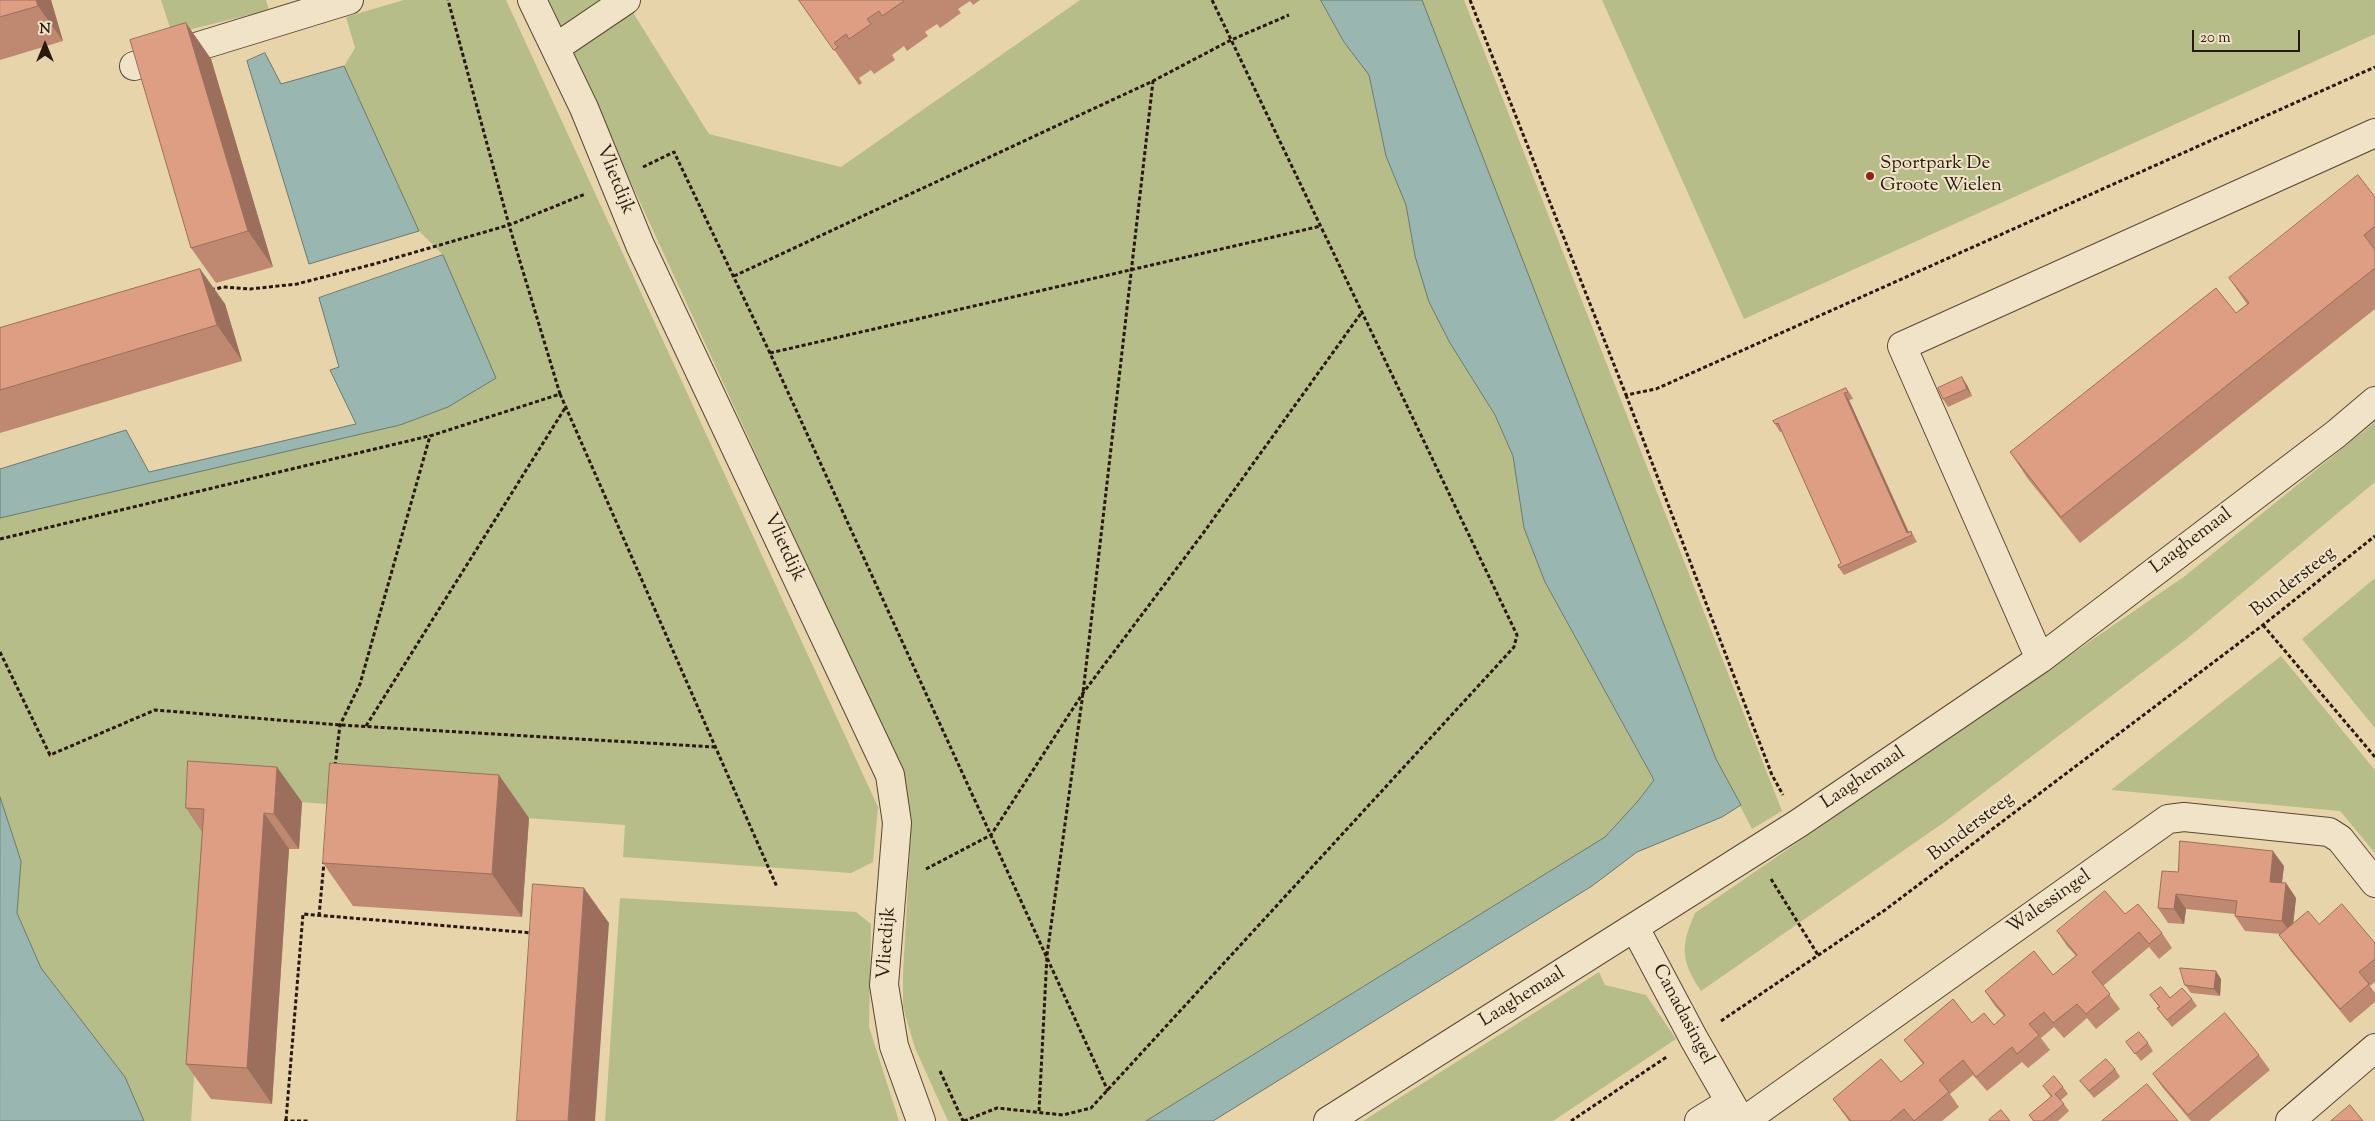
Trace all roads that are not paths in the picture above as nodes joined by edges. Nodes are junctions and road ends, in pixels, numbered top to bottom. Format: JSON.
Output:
{"nodes":[{"id":1,"x":349,"y":0,"type":"edge"},
{"id":2,"x":532,"y":0,"type":"edge"},
{"id":3,"x":626,"y":0,"type":"edge"},
{"id":4,"x":555,"y":48,"type":"junction"},
{"id":5,"x":134,"y":66,"type":"edge"},
{"id":6,"x":2375,"y":133,"type":"edge"},
{"id":7,"x":2375,"y":401,"type":"edge"},
{"id":8,"x":2040,"y":658,"type":"junction"},
{"id":9,"x":2375,"y":882,"type":"edge"},
{"id":10,"x":1635,"y":928,"type":"junction"},
{"id":11,"x":2375,"y":1048,"type":"edge"},
{"id":12,"x":1738,"y":1115,"type":"edge"},
{"id":13,"x":921,"y":1121,"type":"edge"},
{"id":14,"x":1328,"y":1121,"type":"edge"},
{"id":15,"x":1699,"y":1121,"type":"edge"},
{"id":16,"x":2290,"y":1121,"type":"edge"}],
"edges":[{"from":1,"to":5,"type":"street"},
{"from":2,"to":4,"type":"street","name":"Vlietdijk"},
{"from":3,"to":4,"type":"street"},
{"from":4,"to":13,"type":"street","name":"Vlietdijk"},
{"from":6,"to":8,"type":"street"},
{"from":7,"to":8,"type":"street","name":"Laaghemaal"},
{"from":8,"to":10,"type":"street","name":"Laaghemaal"},
{"from":9,"to":12,"type":"street","name":"Walessingel"},
{"from":10,"to":12,"type":"street","name":"Canadasingel"},
{"from":10,"to":14,"type":"street","name":"Laaghemaal"},
{"from":11,"to":16,"type":"street"},
{"from":12,"to":15,"type":"street"}]}
